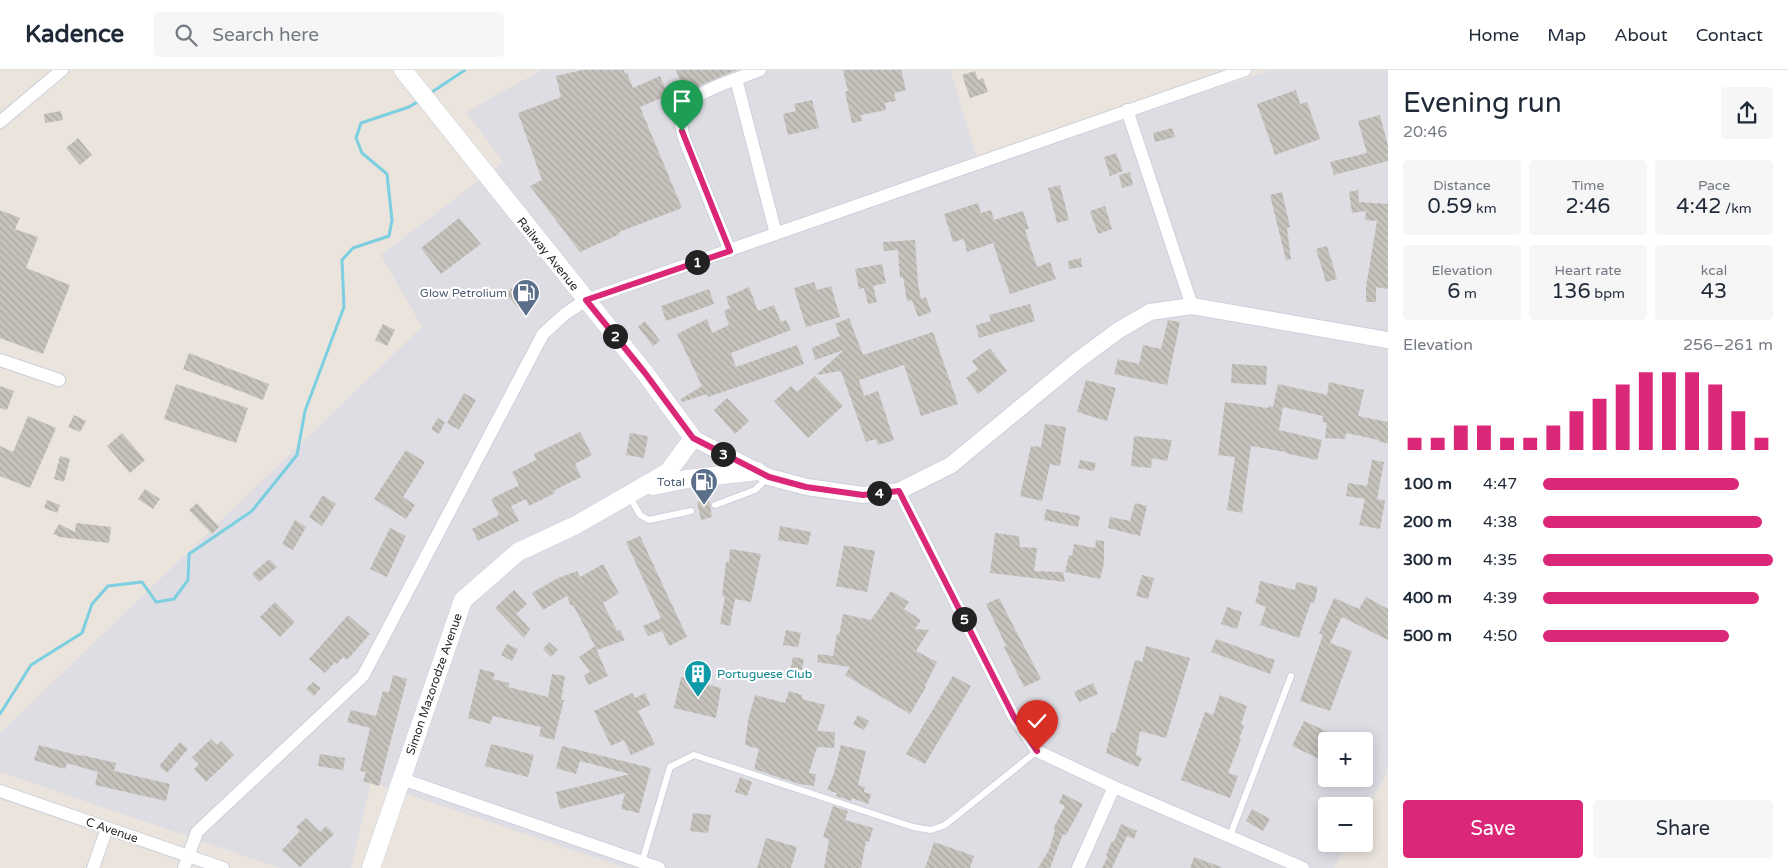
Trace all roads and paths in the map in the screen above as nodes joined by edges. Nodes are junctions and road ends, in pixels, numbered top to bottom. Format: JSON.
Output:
{"nodes":[{"id":1,"x":62,"y":70,"type":"edge"},
{"id":2,"x":760,"y":70,"type":"edge"},
{"id":3,"x":1245,"y":70,"type":"edge"},
{"id":4,"x":407,"y":75,"type":"edge"},
{"id":5,"x":736,"y":79,"type":"junction"},
{"id":6,"x":1127,"y":110,"type":"junction"},
{"id":7,"x":0,"y":122,"type":"edge"},
{"id":8,"x":776,"y":234,"type":"junction"},
{"id":9,"x":730,"y":251,"type":"junction"},
{"id":10,"x":586,"y":300,"type":"junction"},
{"id":11,"x":1192,"y":306,"type":"junction"},
{"id":12,"x":1388,"y":340,"type":"edge"},
{"id":13,"x":0,"y":360,"type":"edge"},
{"id":14,"x":59,"y":380,"type":"dead end"},
{"id":15,"x":693,"y":438,"type":"junction"},
{"id":16,"x":763,"y":474,"type":"junction"},
{"id":17,"x":635,"y":491,"type":"junction"},
{"id":18,"x":899,"y":491,"type":"junction"},
{"id":19,"x":715,"y":505,"type":"dead end"},
{"id":20,"x":690,"y":511,"type":"dead end"},
{"id":21,"x":1291,"y":676,"type":"dead end"},
{"id":22,"x":1037,"y":751,"type":"junction"},
{"id":23,"x":402,"y":779,"type":"junction"},
{"id":24,"x":1114,"y":787,"type":"junction"},
{"id":25,"x":0,"y":791,"type":"edge"},
{"id":26,"x":107,"y":828,"type":"junction"},
{"id":27,"x":1230,"y":836,"type":"junction"},
{"id":28,"x":186,"y":862,"type":"edge"},
{"id":29,"x":642,"y":862,"type":"junction"},
{"id":30,"x":93,"y":868,"type":"edge"},
{"id":31,"x":223,"y":868,"type":"edge"},
{"id":32,"x":371,"y":868,"type":"edge"},
{"id":33,"x":659,"y":868,"type":"edge"},
{"id":34,"x":1078,"y":868,"type":"edge"},
{"id":35,"x":1303,"y":868,"type":"edge"}],
"edges":[{"from":1,"to":7,"type":"street"},
{"from":2,"to":5,"type":"street"},
{"from":3,"to":6,"type":"street"},
{"from":4,"to":10,"type":"main road","name":"Railway Avenue"},
{"from":5,"to":8,"type":"street"},
{"from":5,"to":9,"type":"street"},
{"from":6,"to":8,"type":"street"},
{"from":6,"to":11,"type":"street"},
{"from":8,"to":9,"type":"street"},
{"from":9,"to":10,"type":"street"},
{"from":10,"to":15,"type":"main road","name":"Railway Avenue"},
{"from":10,"to":28,"type":"street"},
{"from":11,"to":12,"type":"street"},
{"from":11,"to":18,"type":"street"},
{"from":13,"to":14,"type":"street"},
{"from":15,"to":16,"type":"street"},
{"from":15,"to":17,"type":"main road","name":"Simon Mazorodze Avenue"},
{"from":16,"to":17,"type":"main road"},
{"from":16,"to":18,"type":"street"},
{"from":16,"to":19,"type":"lane"},
{"from":17,"to":20,"type":"lane"},
{"from":17,"to":23,"type":"main road","name":"Simon Mazorodze Avenue"},
{"from":18,"to":22,"type":"street"},
{"from":21,"to":27,"type":"lane"},
{"from":22,"to":24,"type":"street"},
{"from":22,"to":29,"type":"lane"},
{"from":23,"to":29,"type":"street"},
{"from":23,"to":32,"type":"main road","name":"Simon Mazorodze Avenue"},
{"from":24,"to":27,"type":"street"},
{"from":24,"to":34,"type":"street"},
{"from":25,"to":26,"type":"street","name":"C Avenue"},
{"from":26,"to":28,"type":"street","name":"C Avenue"},
{"from":26,"to":30,"type":"street"},
{"from":27,"to":35,"type":"street"},
{"from":28,"to":31,"type":"street","name":"C Avenue"},
{"from":29,"to":33,"type":"street"}]}
